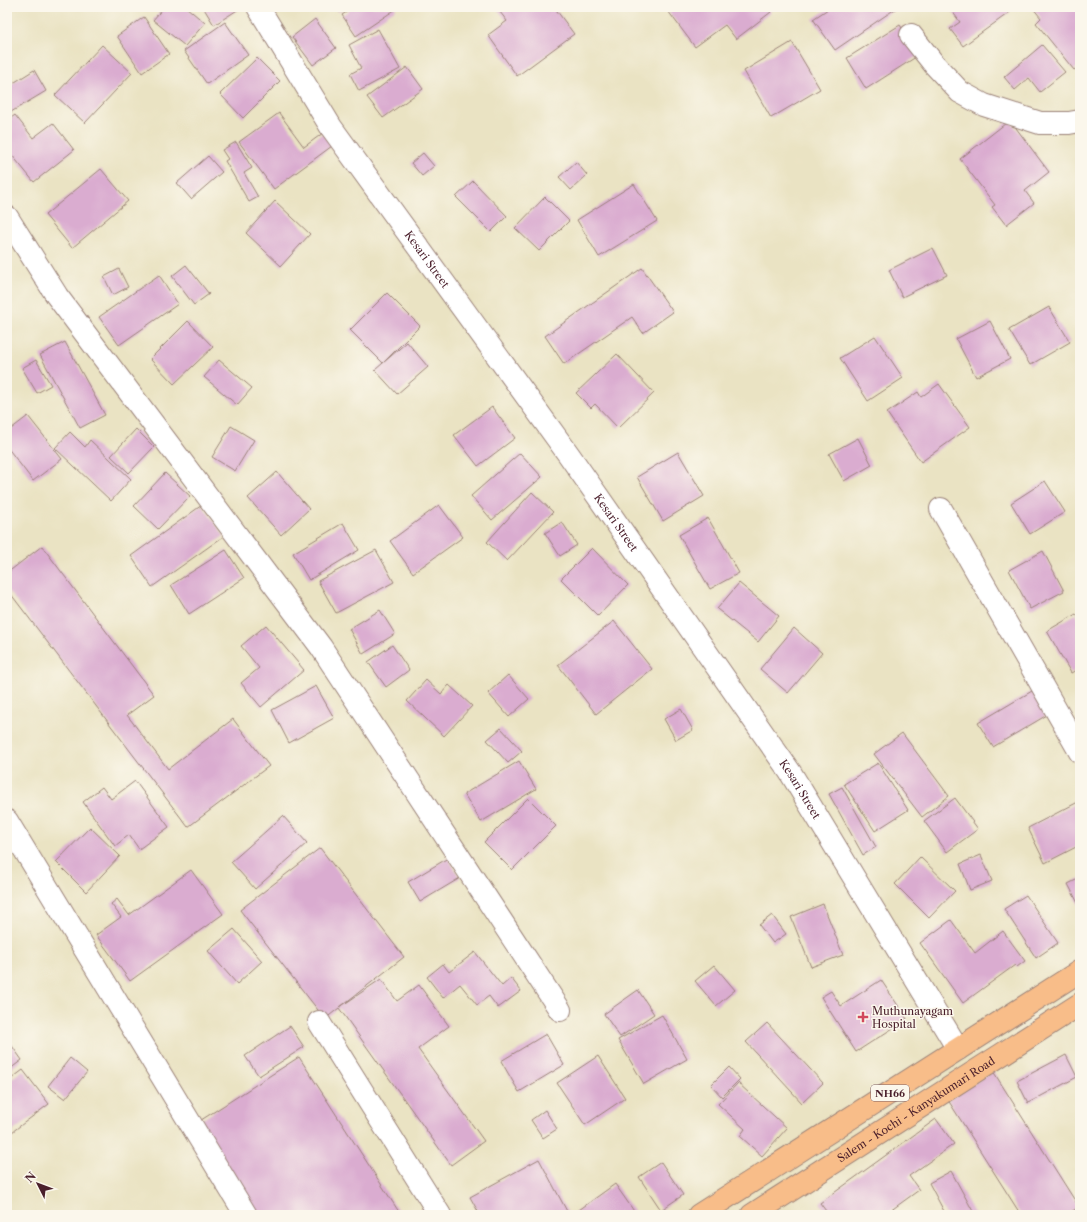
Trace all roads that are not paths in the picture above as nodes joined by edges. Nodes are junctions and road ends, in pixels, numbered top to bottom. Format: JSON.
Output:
{"nodes":[{"id":1,"x":258,"y":7,"type":"edge"},
{"id":2,"x":911,"y":35,"type":"dead end"},
{"id":3,"x":1080,"y":121,"type":"edge"},
{"id":4,"x":7,"y":217,"type":"edge"},
{"id":5,"x":942,"y":509,"type":"dead end"},
{"id":6,"x":1080,"y":752,"type":"edge"},
{"id":7,"x":7,"y":821,"type":"edge"},
{"id":8,"x":1080,"y":972,"type":"edge"},
{"id":9,"x":1080,"y":1004,"type":"edge"},
{"id":10,"x":560,"y":1010,"type":"dead end"},
{"id":11,"x":318,"y":1022,"type":"dead end"},
{"id":12,"x":958,"y":1049,"type":"junction"},
{"id":13,"x":246,"y":1215,"type":"edge"},
{"id":14,"x":440,"y":1215,"type":"edge"},
{"id":15,"x":699,"y":1215,"type":"edge"},
{"id":16,"x":752,"y":1215,"type":"edge"}],
"edges":[{"from":1,"to":12,"type":"street","name":"Kesari Street"},
{"from":2,"to":3,"type":"street"},
{"from":4,"to":10,"type":"street"},
{"from":5,"to":6,"type":"street"},
{"from":7,"to":13,"type":"street"},
{"from":8,"to":12,"type":"highway","number":"NH66"},
{"from":9,"to":16,"type":"highway","name":"Salem - Kochi - Kanyakumari Road","number":"NH66"},
{"from":11,"to":14,"type":"street"},
{"from":12,"to":15,"type":"highway","number":"NH66"}]}
